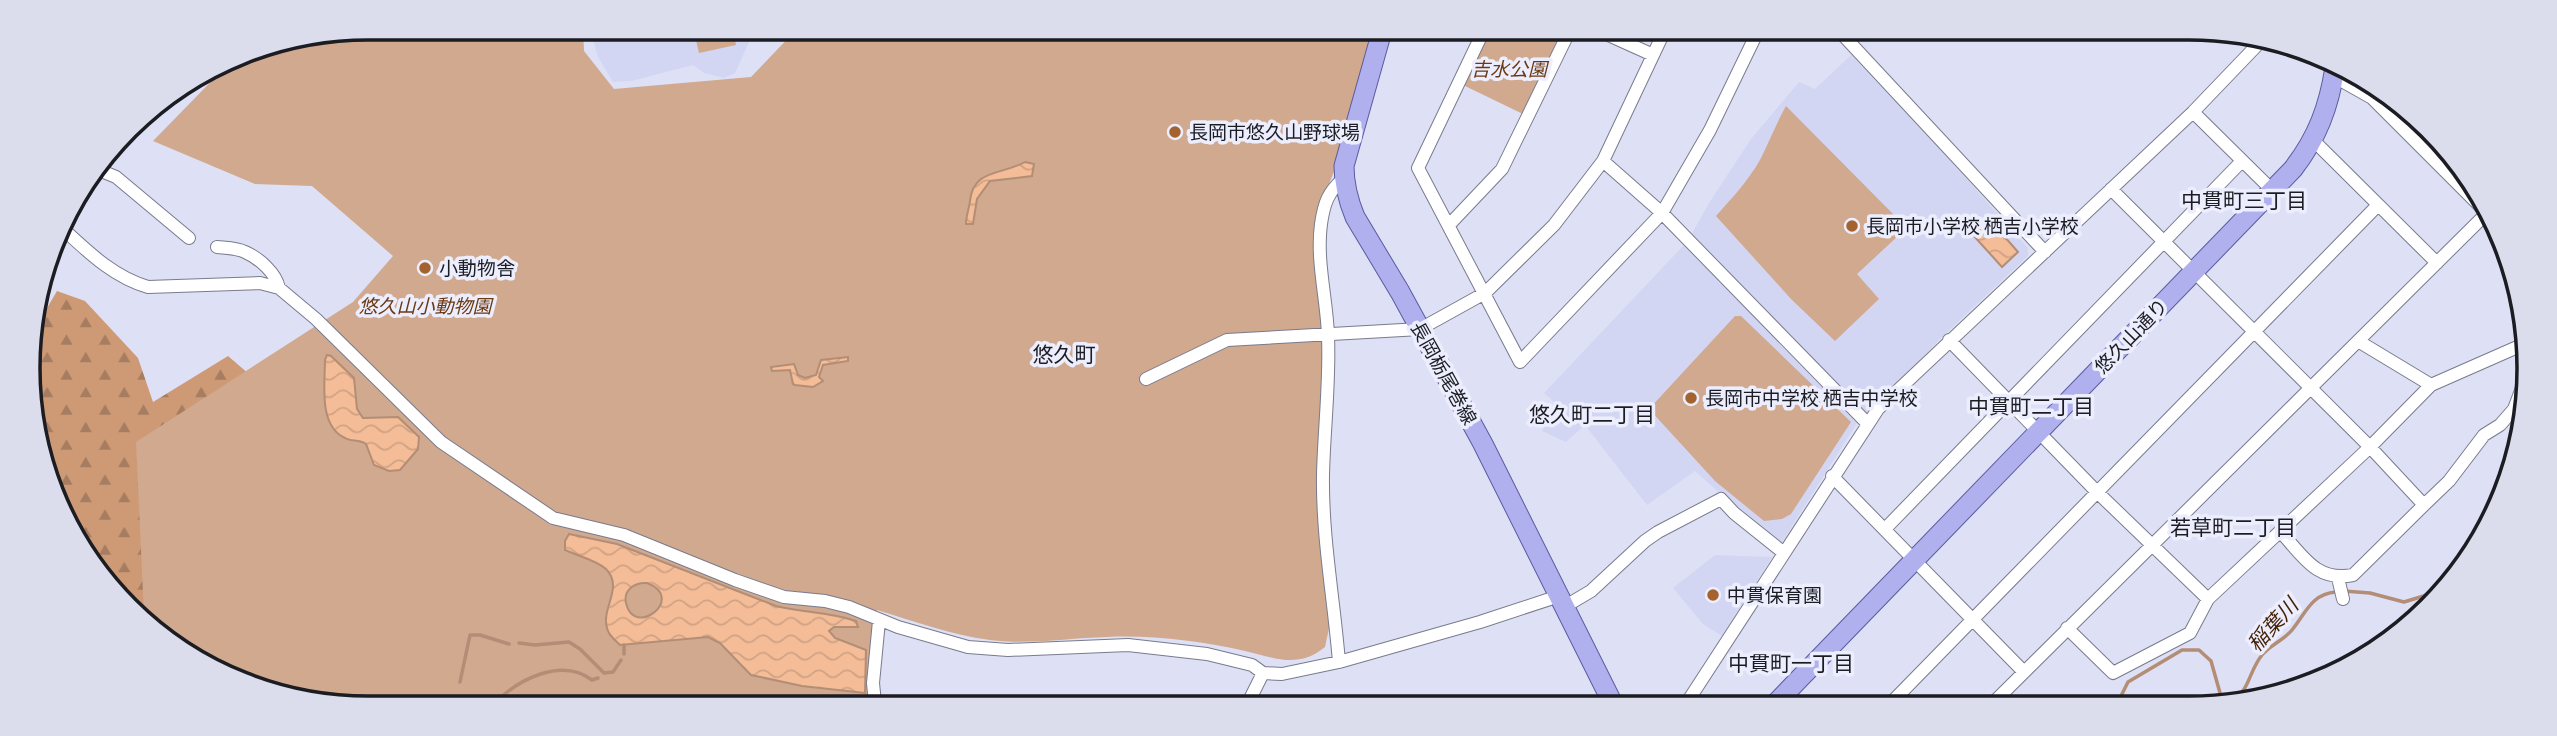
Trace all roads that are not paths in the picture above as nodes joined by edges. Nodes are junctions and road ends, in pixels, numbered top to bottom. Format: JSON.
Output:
{"nodes":[{"id":1,"x":1380,"y":40,"type":"edge"},
{"id":2,"x":1479,"y":40,"type":"edge"},
{"id":3,"x":1565,"y":40,"type":"edge"},
{"id":4,"x":1620,"y":40,"type":"edge"},
{"id":5,"x":1660,"y":40,"type":"edge"},
{"id":6,"x":1755,"y":40,"type":"edge"},
{"id":7,"x":1848,"y":40,"type":"edge"},
{"id":8,"x":2255,"y":47,"type":"edge"},
{"id":9,"x":1653,"y":55,"type":"junction"},
{"id":10,"x":2334,"y":74,"type":"edge"},
{"id":11,"x":2347,"y":81,"type":"edge"},
{"id":12,"x":2372,"y":98,"type":"junction"},
{"id":13,"x":2376,"y":99,"type":"edge"},
{"id":14,"x":2193,"y":112,"type":"junction"},
{"id":15,"x":2313,"y":140,"type":"junction"},
{"id":16,"x":1603,"y":161,"type":"junction"},
{"id":17,"x":2242,"y":161,"type":"junction"},
{"id":18,"x":105,"y":172,"type":"edge"},
{"id":19,"x":1344,"y":178,"type":"junction"},
{"id":20,"x":2111,"y":189,"type":"junction"},
{"id":21,"x":2272,"y":190,"type":"junction"},
{"id":22,"x":2466,"y":193,"type":"edge"},
{"id":23,"x":2378,"y":205,"type":"junction"},
{"id":24,"x":1662,"y":213,"type":"junction"},
{"id":25,"x":2480,"y":217,"type":"edge"},
{"id":26,"x":1449,"y":225,"type":"junction"},
{"id":27,"x":69,"y":234,"type":"edge"},
{"id":28,"x":189,"y":238,"type":"dead end"},
{"id":29,"x":2163,"y":240,"type":"junction"},
{"id":30,"x":217,"y":247,"type":"dead end"},
{"id":31,"x":2045,"y":251,"type":"junction"},
{"id":32,"x":2437,"y":263,"type":"junction"},
{"id":33,"x":2194,"y":270,"type":"junction"},
{"id":34,"x":279,"y":288,"type":"junction"},
{"id":35,"x":1485,"y":293,"type":"junction"},
{"id":36,"x":1420,"y":329,"type":"junction"},
{"id":37,"x":2255,"y":332,"type":"junction"},
{"id":38,"x":1328,"y":334,"type":"junction"},
{"id":39,"x":1949,"y":340,"type":"junction"},
{"id":40,"x":2358,"y":341,"type":"junction"},
{"id":41,"x":2516,"y":348,"type":"edge"},
{"id":42,"x":1146,"y":379,"type":"dead end"},
{"id":43,"x":2431,"y":385,"type":"junction"},
{"id":44,"x":2311,"y":388,"type":"junction"},
{"id":45,"x":2009,"y":399,"type":"junction"},
{"id":46,"x":2514,"y":410,"type":"edge"},
{"id":47,"x":1867,"y":423,"type":"junction"},
{"id":48,"x":2039,"y":430,"type":"junction"},
{"id":49,"x":2370,"y":447,"type":"junction"},
{"id":50,"x":1832,"y":477,"type":"junction"},
{"id":51,"x":2097,"y":492,"type":"junction"},
{"id":52,"x":2424,"y":505,"type":"junction"},
{"id":53,"x":1885,"y":529,"type":"junction"},
{"id":54,"x":2280,"y":531,"type":"junction"},
{"id":55,"x":2153,"y":545,"type":"junction"},
{"id":56,"x":1784,"y":553,"type":"junction"},
{"id":57,"x":1914,"y":560,"type":"junction"},
{"id":58,"x":2338,"y":578,"type":"junction"},
{"id":59,"x":2208,"y":599,"type":"junction"},
{"id":60,"x":2343,"y":599,"type":"dead end"},
{"id":61,"x":1562,"y":601,"type":"junction"},
{"id":62,"x":879,"y":621,"type":"junction"},
{"id":63,"x":1973,"y":621,"type":"junction"},
{"id":64,"x":2067,"y":628,"type":"junction"},
{"id":65,"x":1339,"y":662,"type":"junction"},
{"id":66,"x":2023,"y":671,"type":"junction"},
{"id":67,"x":1263,"y":673,"type":"junction"},
{"id":68,"x":874,"y":696,"type":"edge"},
{"id":69,"x":1252,"y":696,"type":"edge"},
{"id":70,"x":1609,"y":696,"type":"edge"},
{"id":71,"x":1691,"y":696,"type":"edge"},
{"id":72,"x":1783,"y":696,"type":"edge"},
{"id":73,"x":1899,"y":696,"type":"edge"},
{"id":74,"x":1999,"y":696,"type":"edge"}],
"edges":[{"from":1,"to":19,"type":"main road","name":"長岡栃尾巻線"},
{"from":2,"to":26,"type":"street"},
{"from":3,"to":26,"type":"street"},
{"from":4,"to":9,"type":"street"},
{"from":5,"to":9,"type":"street"},
{"from":6,"to":24,"type":"street"},
{"from":7,"to":31,"type":"street"},
{"from":8,"to":14,"type":"street"},
{"from":9,"to":16,"type":"street"},
{"from":10,"to":15,"type":"main road","name":"悠久山通り"},
{"from":11,"to":12,"type":"street"},
{"from":12,"to":13,"type":"street"},
{"from":12,"to":22,"type":"street"},
{"from":14,"to":17,"type":"street"},
{"from":14,"to":20,"type":"street"},
{"from":15,"to":21,"type":"main road","name":"悠久山通り"},
{"from":15,"to":23,"type":"street"},
{"from":16,"to":24,"type":"street"},
{"from":16,"to":35,"type":"street"},
{"from":17,"to":21,"type":"street"},
{"from":17,"to":29,"type":"street"},
{"from":18,"to":28,"type":"street"},
{"from":19,"to":36,"type":"main road","name":"長岡栃尾巻線"},
{"from":19,"to":38,"type":"street"},
{"from":20,"to":29,"type":"street"},
{"from":20,"to":31,"type":"street"},
{"from":21,"to":33,"type":"main road","name":"悠久山通り"},
{"from":23,"to":32,"type":"street"},
{"from":23,"to":37,"type":"street"},
{"from":24,"to":35,"type":"street"},
{"from":24,"to":47,"type":"street"},
{"from":25,"to":32,"type":"street"},
{"from":26,"to":35,"type":"street"},
{"from":27,"to":34,"type":"street"},
{"from":29,"to":33,"type":"street"},
{"from":29,"to":45,"type":"street"},
{"from":30,"to":34,"type":"street"},
{"from":31,"to":39,"type":"street"},
{"from":32,"to":40,"type":"street"},
{"from":33,"to":37,"type":"street"},
{"from":33,"to":48,"type":"main road","name":"悠久山通り"},
{"from":34,"to":62,"type":"street"},
{"from":35,"to":36,"type":"street"},
{"from":36,"to":38,"type":"street"},
{"from":36,"to":61,"type":"main road","name":"長岡栃尾巻線"},
{"from":37,"to":44,"type":"street"},
{"from":37,"to":51,"type":"street"},
{"from":38,"to":42,"type":"street"},
{"from":38,"to":65,"type":"street"},
{"from":39,"to":45,"type":"street"},
{"from":39,"to":47,"type":"street"},
{"from":40,"to":43,"type":"street"},
{"from":40,"to":44,"type":"street"},
{"from":41,"to":43,"type":"street"},
{"from":43,"to":49,"type":"street"},
{"from":44,"to":49,"type":"street"},
{"from":44,"to":55,"type":"street"},
{"from":45,"to":48,"type":"street"},
{"from":45,"to":53,"type":"street"},
{"from":46,"to":52,"type":"street"},
{"from":47,"to":50,"type":"street"},
{"from":48,"to":51,"type":"street"},
{"from":48,"to":57,"type":"main road","name":"悠久山通り"},
{"from":49,"to":52,"type":"street"},
{"from":49,"to":54,"type":"street"},
{"from":50,"to":53,"type":"street"},
{"from":50,"to":56,"type":"street"},
{"from":51,"to":55,"type":"street"},
{"from":51,"to":63,"type":"street"},
{"from":52,"to":58,"type":"street"},
{"from":53,"to":57,"type":"street"},
{"from":54,"to":58,"type":"street"},
{"from":54,"to":59,"type":"street"},
{"from":55,"to":59,"type":"street"},
{"from":55,"to":64,"type":"street"},
{"from":56,"to":61,"type":"street"},
{"from":56,"to":71,"type":"street"},
{"from":57,"to":63,"type":"street"},
{"from":57,"to":72,"type":"main road","name":"悠久山通り"},
{"from":58,"to":60,"type":"street"},
{"from":59,"to":64,"type":"street"},
{"from":61,"to":65,"type":"street"},
{"from":61,"to":70,"type":"main road","name":"長岡栃尾巻線"},
{"from":62,"to":67,"type":"street"},
{"from":62,"to":68,"type":"street"},
{"from":63,"to":66,"type":"street"},
{"from":63,"to":73,"type":"street"},
{"from":64,"to":66,"type":"street"},
{"from":65,"to":67,"type":"street"},
{"from":66,"to":74,"type":"street"},
{"from":67,"to":69,"type":"street"}]}
